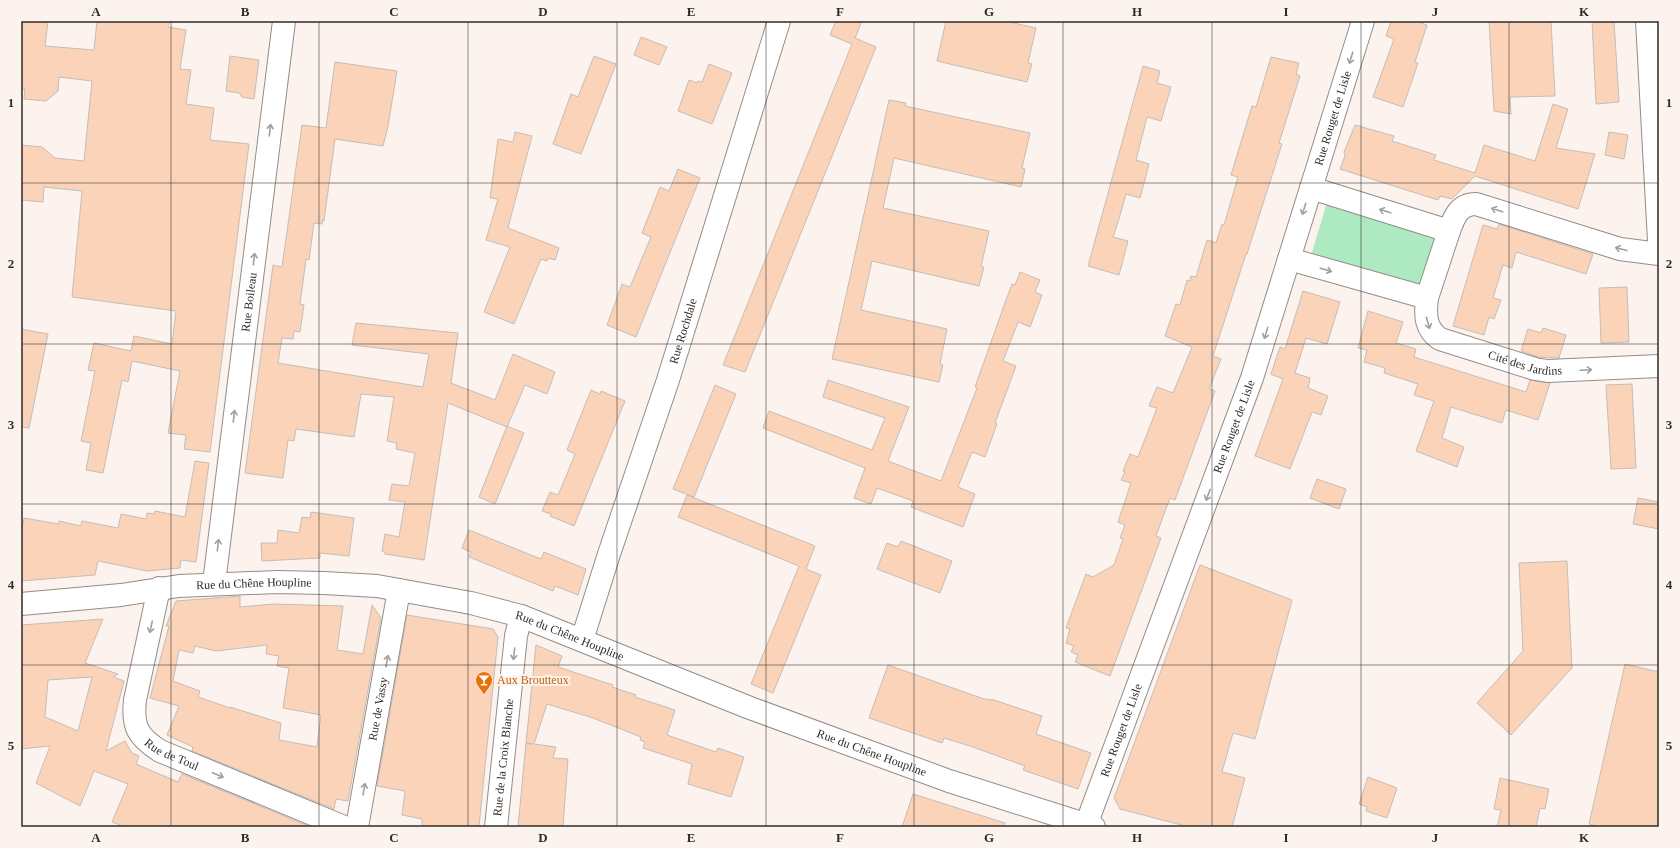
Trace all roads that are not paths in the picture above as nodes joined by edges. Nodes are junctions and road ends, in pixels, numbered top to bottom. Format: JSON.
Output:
{"nodes":[{"id":1,"x":284,"y":21,"type":"edge"},
{"id":2,"x":780,"y":21,"type":"edge"},
{"id":3,"x":1363,"y":21,"type":"edge"},
{"id":4,"x":1647,"y":21,"type":"edge"},
{"id":5,"x":1311,"y":188,"type":"junction"},
{"id":6,"x":1449,"y":231,"type":"junction"},
{"id":7,"x":1659,"y":241,"type":"edge"},
{"id":8,"x":1659,"y":254,"type":"edge"},
{"id":9,"x":1289,"y":259,"type":"junction"},
{"id":10,"x":1427,"y":298,"type":"junction"},
{"id":11,"x":1659,"y":366,"type":"edge"},
{"id":12,"x":214,"y":583,"type":"junction"},
{"id":13,"x":159,"y":588,"type":"junction"},
{"id":14,"x":399,"y":590,"type":"junction"},
{"id":15,"x":21,"y":604,"type":"edge"},
{"id":16,"x":521,"y":616,"type":"junction"},
{"id":17,"x":582,"y":640,"type":"junction"},
{"id":18,"x":1088,"y":826,"type":"edge"},
{"id":19,"x":344,"y":827,"type":"edge"},
{"id":20,"x":357,"y":827,"type":"edge"},
{"id":21,"x":496,"y":827,"type":"edge"}],
"edges":[{"from":12,"to":1,"type":"street","name":"Rue Boileau","one_way":true},
{"from":2,"to":17,"type":"street","name":"Rue Rochdale"},
{"from":3,"to":5,"type":"street","name":"Rue Rouget de Lisle","one_way":true},
{"from":4,"to":7,"type":"street"},
{"from":6,"to":5,"type":"street","one_way":true},
{"from":5,"to":9,"type":"street","name":"Rue Rouget de Lisle","one_way":true},
{"from":8,"to":6,"type":"street","name":"Cité des Jardins","one_way":true},
{"from":6,"to":10,"type":"street","name":"Cité des Jardins"},
{"from":9,"to":10,"type":"street","one_way":true},
{"from":9,"to":18,"type":"street","name":"Rue Rouget de Lisle","one_way":true},
{"from":10,"to":11,"type":"street","name":"Cité des Jardins","one_way":true},
{"from":12,"to":13,"type":"street","name":"Rue du Chêne Houpline"},
{"from":12,"to":14,"type":"street","name":"Rue du Chêne Houpline"},
{"from":13,"to":15,"type":"street","name":"Rue du Chêne Houpline"},
{"from":13,"to":19,"type":"street","name":"Rue de Toul","one_way":true},
{"from":14,"to":16,"type":"street","name":"Rue du Chêne Houpline"},
{"from":20,"to":14,"type":"street","name":"Rue de Vassy","one_way":true},
{"from":16,"to":17,"type":"street","name":"Rue du Chêne Houpline"},
{"from":16,"to":21,"type":"street","name":"Rue de la Croix Blanche","one_way":true},
{"from":17,"to":18,"type":"street","name":"Rue du Chêne Houpline"}]}
